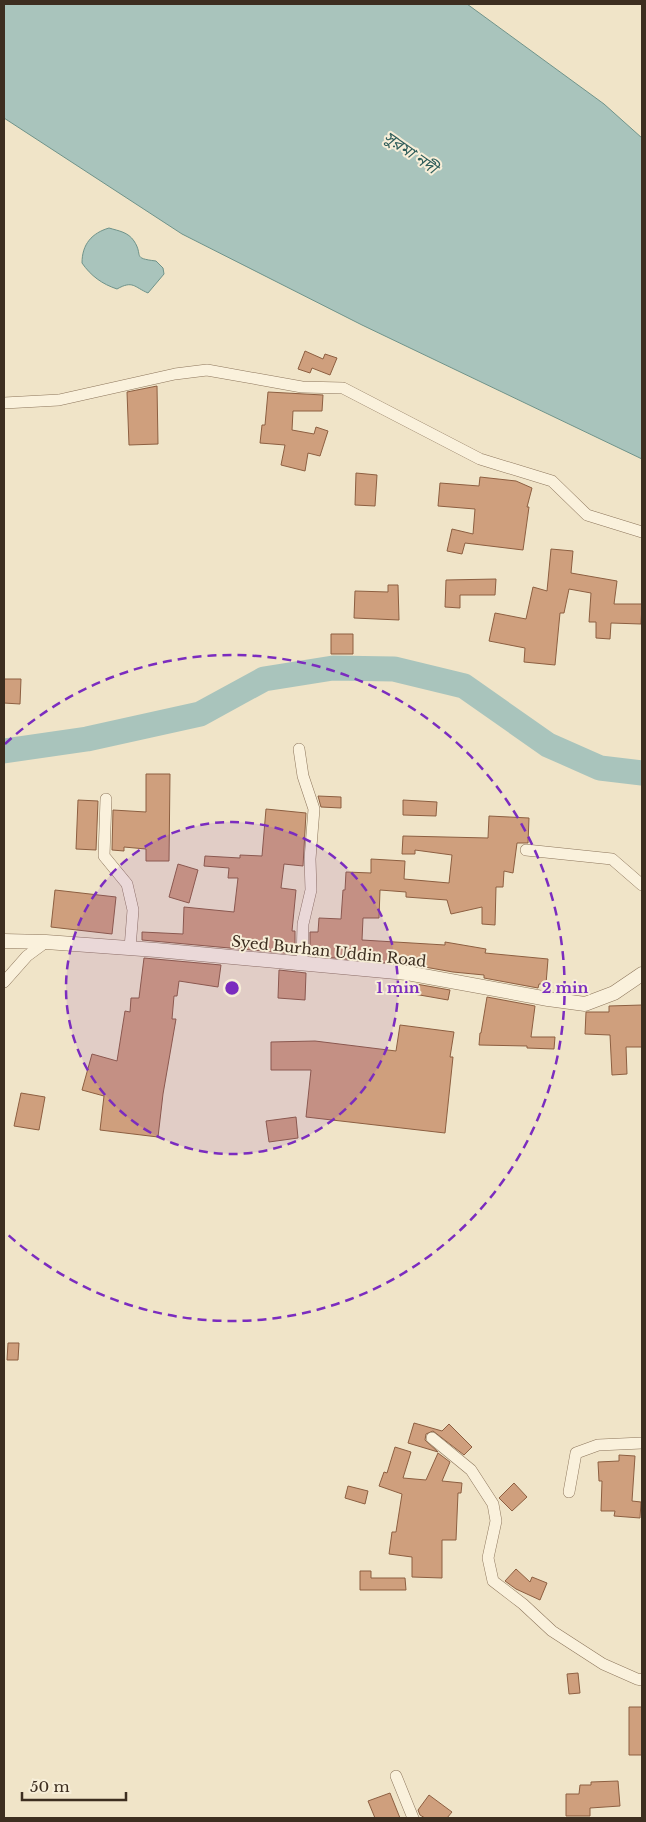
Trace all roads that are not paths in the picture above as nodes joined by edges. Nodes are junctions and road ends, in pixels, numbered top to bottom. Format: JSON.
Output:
{"nodes":[{"id":1,"x":4,"y":403,"type":"edge"},
{"id":2,"x":642,"y":532,"type":"edge"},
{"id":3,"x":299,"y":749,"type":"dead end"},
{"id":4,"x":106,"y":799,"type":"dead end"},
{"id":5,"x":526,"y":850,"type":"dead end"},
{"id":6,"x":642,"y":885,"type":"edge"},
{"id":7,"x":4,"y":941,"type":"edge"},
{"id":8,"x":40,"y":942,"type":"junction"},
{"id":9,"x":130,"y":948,"type":"junction"},
{"id":10,"x":302,"y":963,"type":"junction"},
{"id":11,"x":642,"y":974,"type":"edge"},
{"id":12,"x":4,"y":982,"type":"edge"},
{"id":13,"x":432,"y":1438,"type":"dead end"},
{"id":14,"x":642,"y":1443,"type":"edge"},
{"id":15,"x":568,"y":1492,"type":"dead end"},
{"id":16,"x":642,"y":1680,"type":"edge"},
{"id":17,"x":396,"y":1776,"type":"dead end"},
{"id":18,"x":413,"y":1818,"type":"edge"}],
"edges":[{"from":1,"to":2,"type":"street"},
{"from":3,"to":10,"type":"street"},
{"from":4,"to":9,"type":"street"},
{"from":5,"to":6,"type":"street"},
{"from":7,"to":8,"type":"street","name":"Syed Burhan Uddin Road"},
{"from":8,"to":9,"type":"street","name":"Syed Burhan Uddin Road"},
{"from":8,"to":12,"type":"street"},
{"from":9,"to":10,"type":"street","name":"Syed Burhan Uddin Road"},
{"from":10,"to":11,"type":"street","name":"Syed Burhan Uddin Road"},
{"from":13,"to":16,"type":"street"},
{"from":14,"to":15,"type":"street"},
{"from":17,"to":18,"type":"street"}]}
